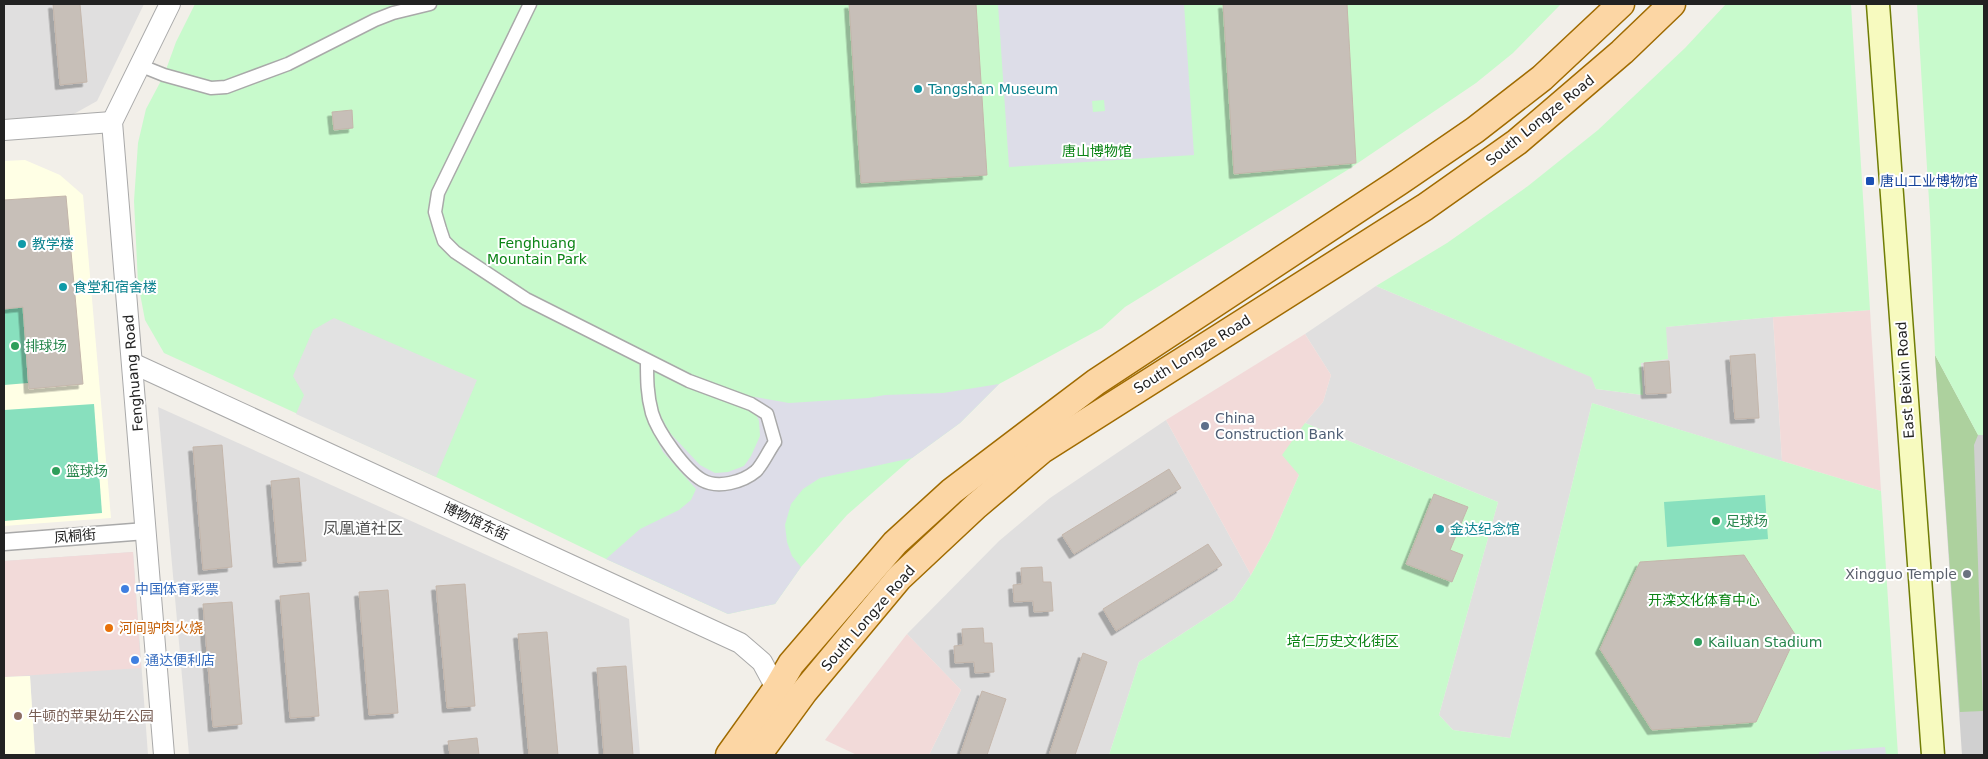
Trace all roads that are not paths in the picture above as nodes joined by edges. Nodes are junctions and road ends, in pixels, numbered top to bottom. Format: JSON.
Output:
{"nodes":[{"id":1,"x":170,"y":4,"type":"edge"},
{"id":2,"x":430,"y":4,"type":"edge"},
{"id":3,"x":530,"y":4,"type":"edge"},
{"id":4,"x":1620,"y":4,"type":"edge"},
{"id":5,"x":1672,"y":4,"type":"edge"},
{"id":6,"x":1878,"y":4,"type":"edge"},
{"id":7,"x":149,"y":68,"type":"dead end"},
{"id":8,"x":112,"y":122,"type":"junction"},
{"id":9,"x":4,"y":130,"type":"edge"},
{"id":10,"x":647,"y":360,"type":"junction"},
{"id":11,"x":132,"y":363,"type":"junction"},
{"id":12,"x":146,"y":531,"type":"junction"},
{"id":13,"x":4,"y":542,"type":"edge"},
{"id":14,"x":777,"y":688,"type":"junction"},
{"id":15,"x":788,"y":714,"type":"junction"},
{"id":16,"x":164,"y":755,"type":"edge"},
{"id":17,"x":729,"y":755,"type":"edge"},
{"id":18,"x":758,"y":755,"type":"edge"},
{"id":19,"x":1933,"y":755,"type":"edge"}],
"edges":[{"from":1,"to":8,"type":"street"},
{"from":2,"to":7,"type":"street"},
{"from":3,"to":10,"type":"street"},
{"from":4,"to":14,"type":"main road","name":"South Longze Road"},
{"from":5,"to":15,"type":"main road","name":"South Longze Road"},
{"from":6,"to":19,"type":"main road","name":"East Beixin Road"},
{"from":8,"to":9,"type":"street"},
{"from":8,"to":11,"type":"street","name":"Fenghuang Road"},
{"from":10,"to":10,"type":"street"},
{"from":11,"to":12,"type":"street","name":"Fenghuang Road"},
{"from":11,"to":14,"type":"street","name":"博物馆东街"},
{"from":12,"to":13,"type":"street","name":"凤桐街"},
{"from":12,"to":16,"type":"street","name":"Fenghuang Road"},
{"from":14,"to":15,"type":"street","name":"博物馆东街"},
{"from":14,"to":17,"type":"main road","name":"South Longze Road"},
{"from":15,"to":18,"type":"main road","name":"South Longze Road"}]}
